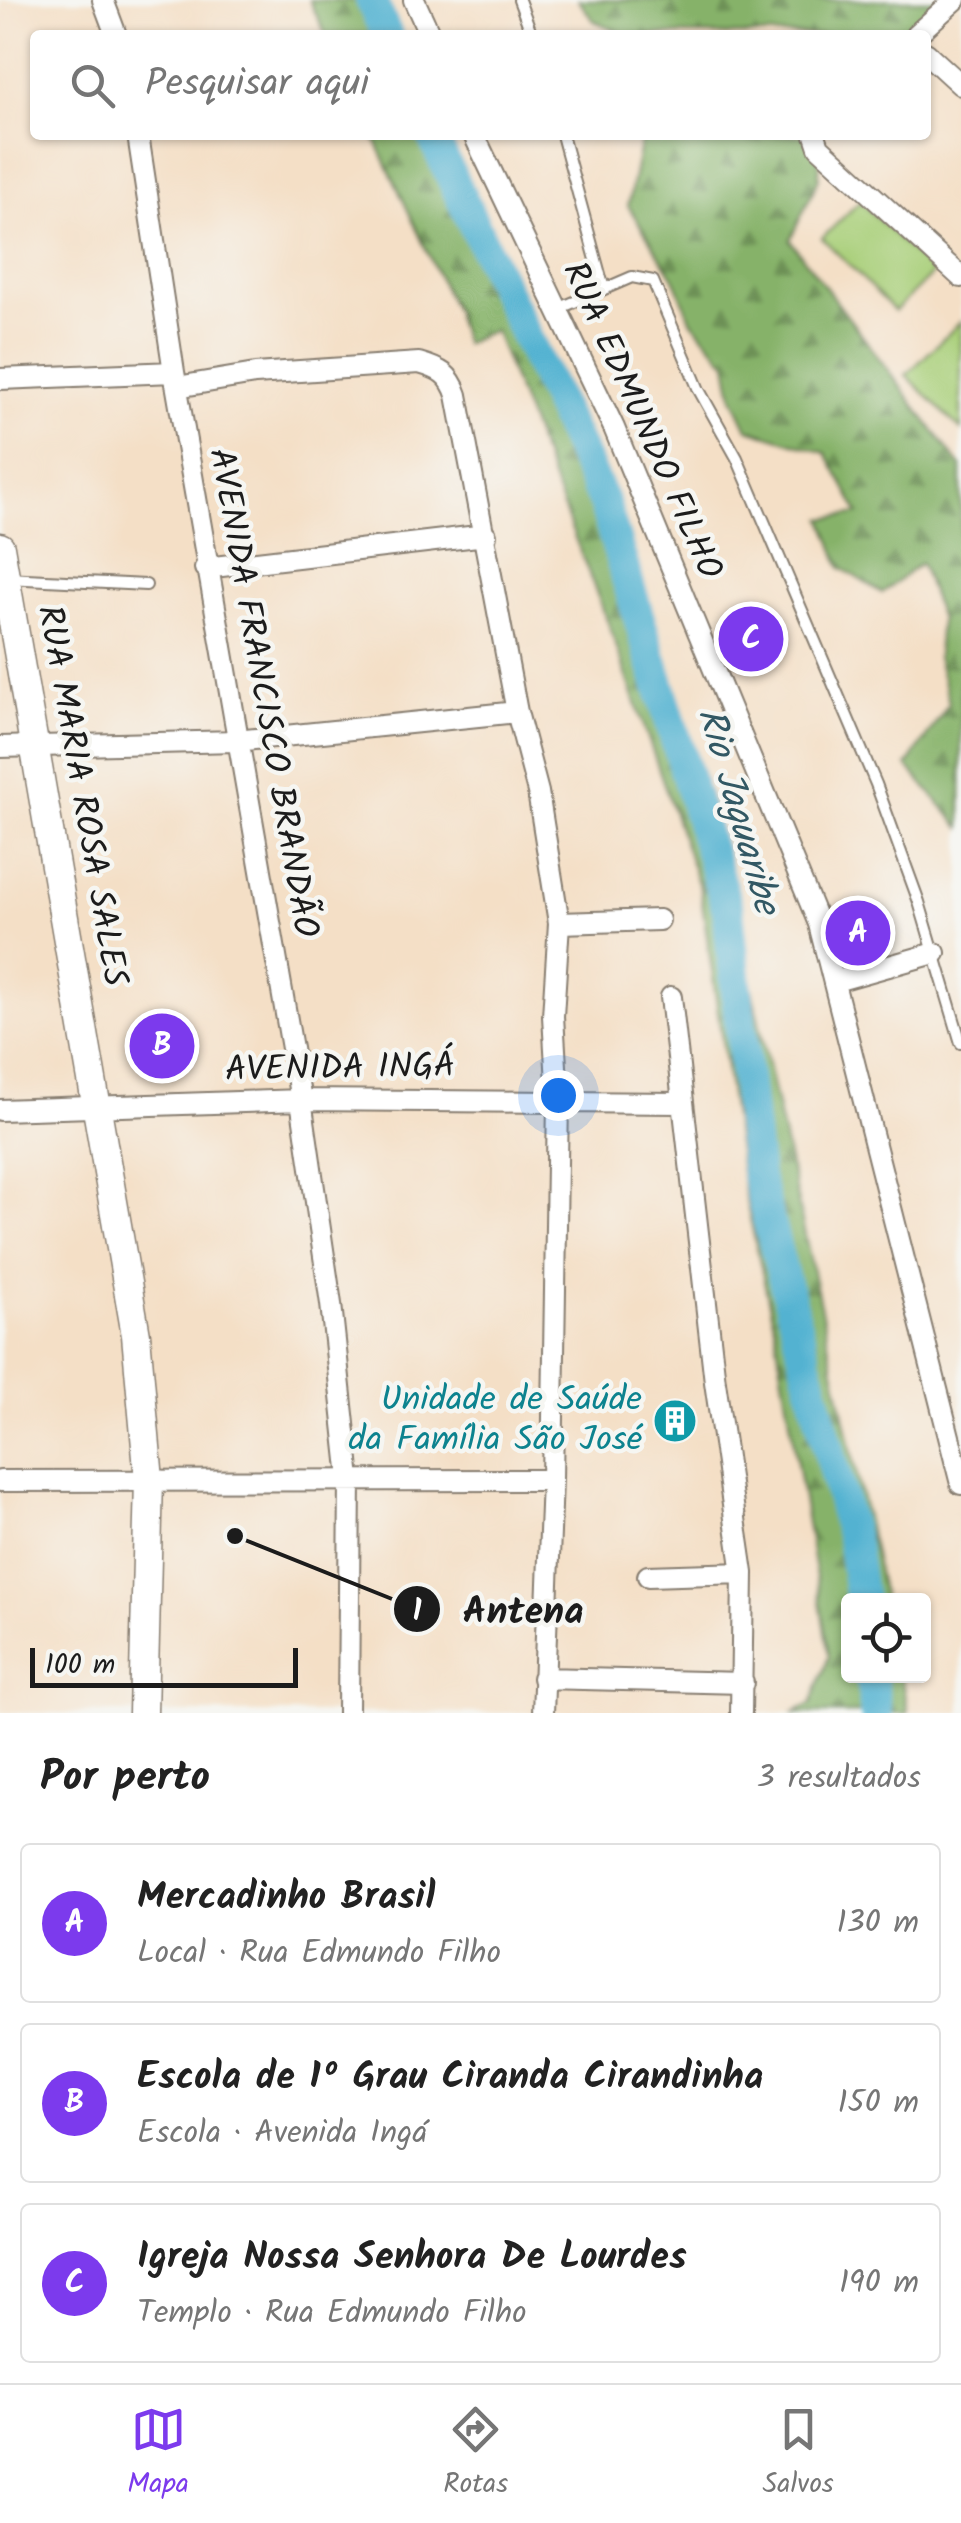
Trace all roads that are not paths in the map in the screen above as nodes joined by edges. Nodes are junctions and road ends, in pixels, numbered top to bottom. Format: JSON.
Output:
{"nodes":[{"id":1,"x":103,"y":0,"type":"edge"},
{"id":2,"x":414,"y":0,"type":"edge"},
{"id":3,"x":519,"y":0,"type":"edge"},
{"id":4,"x":955,"y":0,"type":"edge"},
{"id":5,"x":114,"y":30,"type":"edge"},
{"id":6,"x":428,"y":30,"type":"edge"},
{"id":7,"x":530,"y":30,"type":"edge"},
{"id":8,"x":922,"y":30,"type":"edge"},
{"id":9,"x":931,"y":58,"type":"edge"},
{"id":10,"x":961,"y":85,"type":"edge"},
{"id":11,"x":139,"y":140,"type":"edge"},
{"id":12,"x":476,"y":140,"type":"edge"},
{"id":13,"x":563,"y":140,"type":"edge"},
{"id":14,"x":820,"y":144,"type":"edge"},
{"id":15,"x":961,"y":277,"type":"edge"},
{"id":16,"x":604,"y":289,"type":"junction"},
{"id":17,"x":558,"y":309,"type":"junction"},
{"id":18,"x":0,"y":379,"type":"edge"},
{"id":19,"x":175,"y":380,"type":"junction"},
{"id":20,"x":486,"y":535,"type":"junction"},
{"id":21,"x":0,"y":547,"type":"edge"},
{"id":22,"x":205,"y":568,"type":"junction"},
{"id":23,"x":5,"y":578,"type":"junction"},
{"id":24,"x":146,"y":585,"type":"dead end"},
{"id":25,"x":516,"y":712,"type":"junction"},
{"id":26,"x":236,"y":740,"type":"junction"},
{"id":27,"x":0,"y":747,"type":"edge"},
{"id":28,"x":34,"y":747,"type":"junction"},
{"id":29,"x":659,"y":920,"type":"dead end"},
{"id":30,"x":559,"y":923,"type":"junction"},
{"id":31,"x":936,"y":954,"type":"junction"},
{"id":32,"x":836,"y":981,"type":"junction"},
{"id":33,"x":671,"y":997,"type":"dead end"},
{"id":34,"x":961,"y":1043,"type":"edge"},
{"id":35,"x":301,"y":1100,"type":"junction"},
{"id":36,"x":558,"y":1100,"type":"junction"},
{"id":37,"x":681,"y":1102,"type":"junction"},
{"id":38,"x":97,"y":1108,"type":"junction"},
{"id":39,"x":0,"y":1110,"type":"edge"},
{"id":40,"x":350,"y":1479,"type":"junction"},
{"id":41,"x":149,"y":1480,"type":"junction"},
{"id":42,"x":552,"y":1480,"type":"junction"},
{"id":43,"x":0,"y":1481,"type":"edge"},
{"id":44,"x":961,"y":1484,"type":"edge"},
{"id":45,"x":743,"y":1573,"type":"junction"},
{"id":46,"x":648,"y":1576,"type":"dead end"},
{"id":47,"x":544,"y":1678,"type":"junction"},
{"id":48,"x":744,"y":1683,"type":"junction"},
{"id":49,"x":144,"y":1713,"type":"edge"},
{"id":50,"x":348,"y":1713,"type":"edge"},
{"id":51,"x":543,"y":1713,"type":"edge"},
{"id":52,"x":742,"y":1713,"type":"edge"}],
"edges":[{"from":1,"to":5,"type":"street"},
{"from":2,"to":6,"type":"street"},
{"from":3,"to":7,"type":"lane"},
{"from":4,"to":8,"type":"street"},
{"from":9,"to":10,"type":"street"},
{"from":11,"to":19,"type":"street","name":"AVENIDA FRANCISCO BRANDÃO"},
{"from":12,"to":17,"type":"street","name":"RUA EDMUNDO FILHO"},
{"from":13,"to":16,"type":"lane"},
{"from":14,"to":15,"type":"street"},
{"from":16,"to":17,"type":"lane"},
{"from":16,"to":31,"type":"lane"},
{"from":17,"to":32,"type":"street","name":"RUA EDMUNDO FILHO"},
{"from":18,"to":19,"type":"street"},
{"from":19,"to":20,"type":"street"},
{"from":19,"to":22,"type":"street","name":"AVENIDA FRANCISCO BRANDÃO"},
{"from":20,"to":22,"type":"street"},
{"from":20,"to":25,"type":"street"},
{"from":21,"to":23,"type":"main road","name":"RUA MARIA ROSA SALES"},
{"from":22,"to":26,"type":"street","name":"AVENIDA FRANCISCO BRANDÃO"},
{"from":23,"to":24,"type":"lane"},
{"from":23,"to":28,"type":"main road","name":"RUA MARIA ROSA SALES"},
{"from":25,"to":26,"type":"street"},
{"from":25,"to":30,"type":"street"},
{"from":26,"to":28,"type":"street"},
{"from":26,"to":35,"type":"street","name":"AVENIDA FRANCISCO BRANDÃO"},
{"from":27,"to":28,"type":"street"},
{"from":28,"to":38,"type":"main road","name":"RUA MARIA ROSA SALES"},
{"from":29,"to":30,"type":"street"},
{"from":30,"to":36,"type":"street"},
{"from":31,"to":32,"type":"street"},
{"from":31,"to":34,"type":"lane"},
{"from":32,"to":44,"type":"street","name":"RUA EDMUNDO FILHO"},
{"from":33,"to":37,"type":"street"},
{"from":35,"to":36,"type":"street","name":"AVENIDA INGÁ"},
{"from":35,"to":38,"type":"street","name":"AVENIDA INGÁ"},
{"from":35,"to":40,"type":"street","name":"AVENIDA FRANCISCO BRANDÃO"},
{"from":36,"to":37,"type":"street","name":"AVENIDA INGÁ"},
{"from":36,"to":42,"type":"street"},
{"from":37,"to":45,"type":"street"},
{"from":38,"to":39,"type":"street","name":"AVENIDA INGÁ"},
{"from":38,"to":41,"type":"main road","name":"RUA MARIA ROSA SALES"},
{"from":40,"to":41,"type":"street"},
{"from":40,"to":42,"type":"street"},
{"from":40,"to":50,"type":"street","name":"AVENIDA FRANCISCO BRANDÃO"},
{"from":41,"to":43,"type":"street"},
{"from":41,"to":49,"type":"main road","name":"RUA MARIA ROSA SALES"},
{"from":42,"to":47,"type":"street"},
{"from":45,"to":46,"type":"street"},
{"from":45,"to":48,"type":"street"},
{"from":47,"to":48,"type":"street"},
{"from":47,"to":51,"type":"street"},
{"from":48,"to":52,"type":"street"}]}
